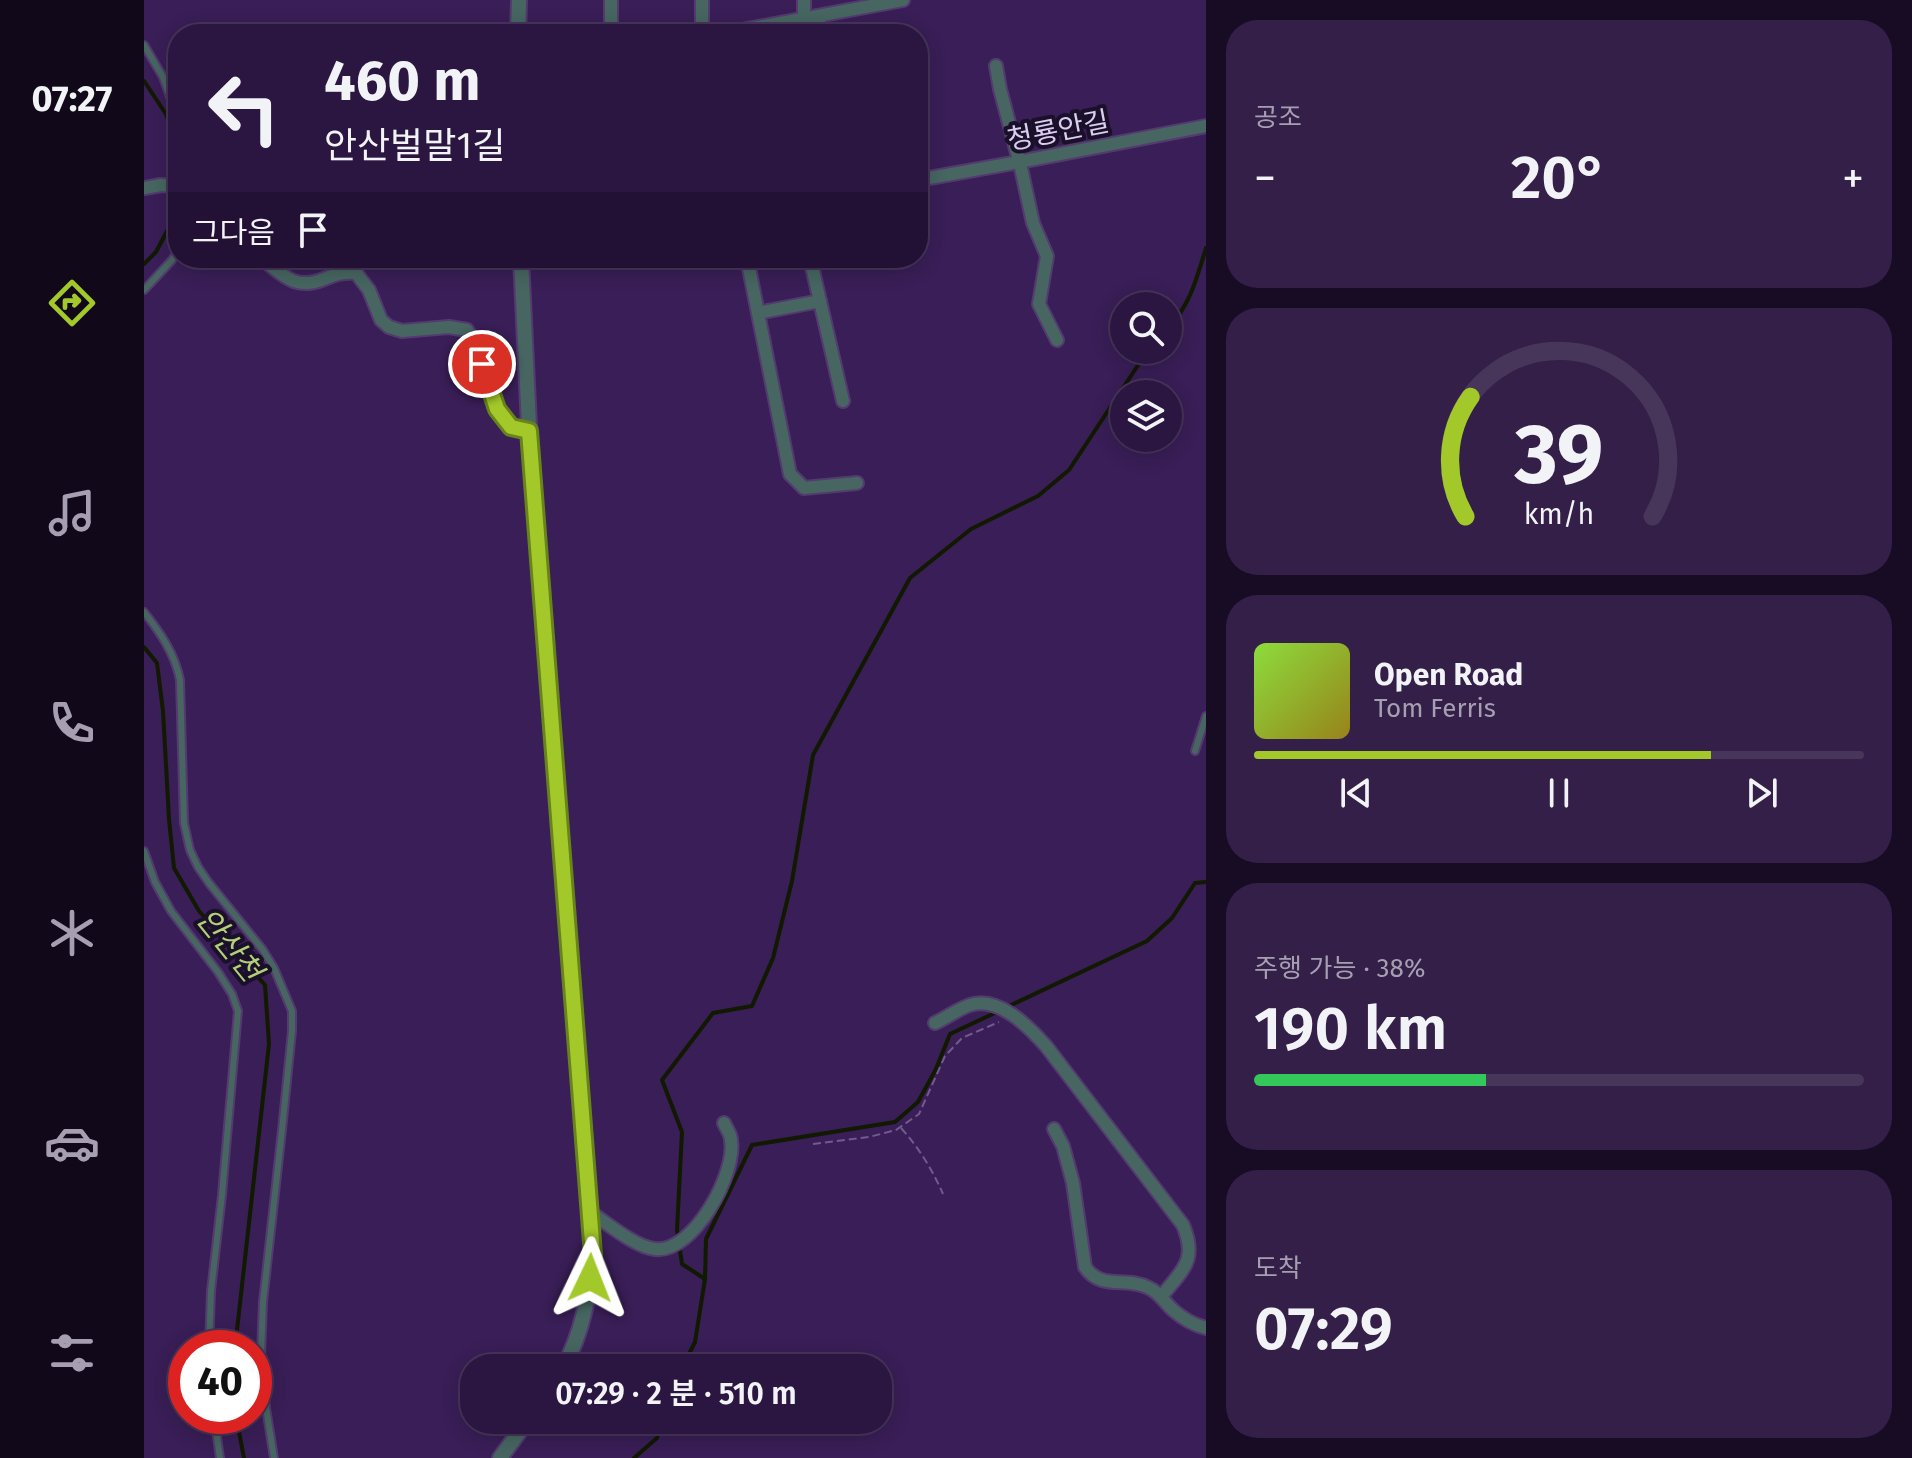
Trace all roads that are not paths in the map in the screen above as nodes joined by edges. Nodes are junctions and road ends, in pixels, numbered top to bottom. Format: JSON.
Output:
{"nodes":[{"id":1,"x":519,"y":0,"type":"edge"},
{"id":2,"x":611,"y":0,"type":"edge"},
{"id":3,"x":702,"y":0,"type":"edge"},
{"id":4,"x":804,"y":0,"type":"edge"},
{"id":5,"x":903,"y":0,"type":"edge"},
{"id":6,"x":818,"y":16,"type":"junction"},
{"id":7,"x":804,"y":19,"type":"junction"},
{"id":8,"x":518,"y":24,"type":"edge"},
{"id":9,"x":611,"y":24,"type":"edge"},
{"id":10,"x":702,"y":24,"type":"edge"},
{"id":11,"x":776,"y":24,"type":"edge"},
{"id":12,"x":820,"y":24,"type":"edge"},
{"id":13,"x":144,"y":45,"type":"edge"},
{"id":14,"x":996,"y":66,"type":"dead end"},
{"id":15,"x":168,"y":91,"type":"edge"},
{"id":16,"x":1206,"y":126,"type":"edge"},
{"id":17,"x":1019,"y":162,"type":"junction"},
{"id":18,"x":928,"y":178,"type":"edge"},
{"id":19,"x":168,"y":185,"type":"edge"},
{"id":20,"x":144,"y":188,"type":"edge"},
{"id":21,"x":168,"y":264,"type":"edge"},
{"id":22,"x":275,"y":268,"type":"edge"},
{"id":23,"x":521,"y":268,"type":"edge"},
{"id":24,"x":749,"y":268,"type":"edge"},
{"id":25,"x":812,"y":268,"type":"edge"},
{"id":26,"x":144,"y":290,"type":"edge"},
{"id":27,"x":820,"y":301,"type":"junction"},
{"id":28,"x":758,"y":313,"type":"junction"},
{"id":29,"x":1057,"y":340,"type":"dead end"},
{"id":30,"x":843,"y":401,"type":"dead end"},
{"id":31,"x":529,"y":431,"type":"junction"},
{"id":32,"x":857,"y":483,"type":"dead end"},
{"id":33,"x":144,"y":612,"type":"edge"},
{"id":34,"x":1206,"y":716,"type":"edge"},
{"id":35,"x":1195,"y":751,"type":"dead end"},
{"id":36,"x":144,"y":851,"type":"edge"},
{"id":37,"x":935,"y":1023,"type":"dead end"},
{"id":38,"x":724,"y":1123,"type":"dead end"},
{"id":39,"x":1054,"y":1129,"type":"dead end"},
{"id":40,"x":590,"y":1212,"type":"junction"},
{"id":41,"x":1161,"y":1297,"type":"junction"},
{"id":42,"x":1206,"y":1328,"type":"edge"},
{"id":43,"x":210,"y":1330,"type":"edge"},
{"id":44,"x":571,"y":1354,"type":"edge"},
{"id":45,"x":217,"y":1434,"type":"edge"},
{"id":46,"x":518,"y":1434,"type":"edge"},
{"id":47,"x":220,"y":1458,"type":"edge"},
{"id":48,"x":274,"y":1458,"type":"edge"},
{"id":49,"x":500,"y":1458,"type":"edge"}],
"edges":[{"from":1,"to":8,"type":"street"},
{"from":2,"to":9,"type":"street"},
{"from":3,"to":10,"type":"street"},
{"from":4,"to":7,"type":"street"},
{"from":5,"to":6,"type":"street"},
{"from":6,"to":7,"type":"street"},
{"from":6,"to":12,"type":"street"},
{"from":7,"to":11,"type":"street"},
{"from":13,"to":15,"type":"lane"},
{"from":14,"to":17,"type":"street"},
{"from":16,"to":17,"type":"street","name":"청룡안길"},
{"from":17,"to":18,"type":"street","name":"청룡안길"},
{"from":17,"to":29,"type":"street"},
{"from":19,"to":20,"type":"street"},
{"from":21,"to":26,"type":"lane"},
{"from":22,"to":31,"type":"street"},
{"from":23,"to":31,"type":"street"},
{"from":24,"to":28,"type":"street"},
{"from":25,"to":27,"type":"street"},
{"from":27,"to":28,"type":"street"},
{"from":27,"to":30,"type":"street"},
{"from":28,"to":32,"type":"street"},
{"from":31,"to":40,"type":"street"},
{"from":33,"to":48,"type":"lane"},
{"from":34,"to":35,"type":"lane"},
{"from":36,"to":43,"type":"lane"},
{"from":37,"to":41,"type":"street"},
{"from":38,"to":40,"type":"street"},
{"from":39,"to":41,"type":"street"},
{"from":40,"to":44,"type":"street"},
{"from":41,"to":42,"type":"street"},
{"from":45,"to":47,"type":"lane"},
{"from":46,"to":49,"type":"street"}]}
